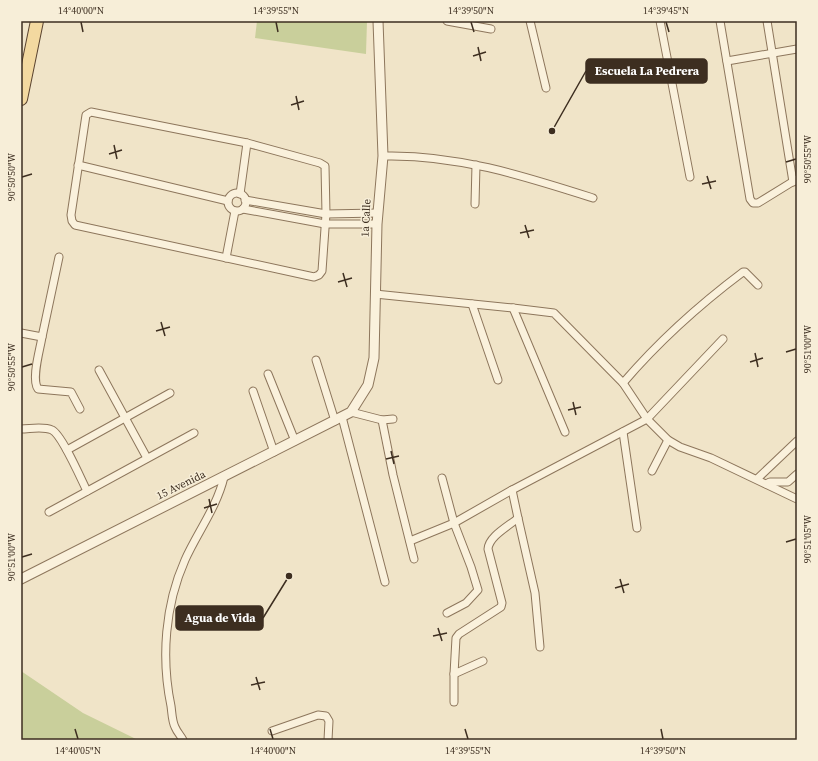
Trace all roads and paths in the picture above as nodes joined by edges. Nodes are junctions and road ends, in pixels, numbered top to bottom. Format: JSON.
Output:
{"nodes":[{"id":1,"x":37,"y":21,"type":"edge"},
{"id":2,"x":378,"y":21,"type":"edge"},
{"id":3,"x":447,"y":21,"type":"edge"},
{"id":4,"x":530,"y":21,"type":"edge"},
{"id":5,"x":660,"y":21,"type":"edge"},
{"id":6,"x":720,"y":21,"type":"edge"},
{"id":7,"x":767,"y":21,"type":"edge"},
{"id":8,"x":491,"y":29,"type":"dead end"},
{"id":9,"x":797,"y":48,"type":"edge"},
{"id":10,"x":772,"y":52,"type":"junction"},
{"id":11,"x":727,"y":61,"type":"junction"},
{"id":12,"x":546,"y":88,"type":"dead end"},
{"id":13,"x":21,"y":100,"type":"edge"},
{"id":14,"x":247,"y":143,"type":"junction"},
{"id":15,"x":383,"y":156,"type":"junction"},
{"id":16,"x":78,"y":165,"type":"junction"},
{"id":17,"x":476,"y":165,"type":"junction"},
{"id":18,"x":690,"y":177,"type":"dead end"},
{"id":19,"x":795,"y":180,"type":"edge"},
{"id":20,"x":240,"y":194,"type":"junction"},
{"id":21,"x":593,"y":198,"type":"dead end"},
{"id":22,"x":246,"y":200,"type":"junction"},
{"id":23,"x":228,"y":201,"type":"junction"},
{"id":24,"x":475,"y":204,"type":"dead end"},
{"id":25,"x":243,"y":209,"type":"junction"},
{"id":26,"x":235,"y":211,"type":"junction"},
{"id":27,"x":378,"y":212,"type":"junction"},
{"id":28,"x":326,"y":214,"type":"junction"},
{"id":29,"x":325,"y":224,"type":"junction"},
{"id":30,"x":377,"y":224,"type":"junction"},
{"id":31,"x":59,"y":257,"type":"dead end"},
{"id":32,"x":226,"y":258,"type":"junction"},
{"id":33,"x":758,"y":285,"type":"dead end"},
{"id":34,"x":375,"y":294,"type":"junction"},
{"id":35,"x":472,"y":304,"type":"junction"},
{"id":36,"x":513,"y":308,"type":"junction"},
{"id":37,"x":21,"y":333,"type":"edge"},
{"id":38,"x":42,"y":337,"type":"junction"},
{"id":39,"x":723,"y":340,"type":"dead end"},
{"id":40,"x":316,"y":360,"type":"dead end"},
{"id":41,"x":99,"y":370,"type":"dead end"},
{"id":42,"x":268,"y":374,"type":"dead end"},
{"id":43,"x":498,"y":380,"type":"dead end"},
{"id":44,"x":623,"y":383,"type":"junction"},
{"id":45,"x":253,"y":391,"type":"dead end"},
{"id":46,"x":170,"y":393,"type":"dead end"},
{"id":47,"x":80,"y":409,"type":"dead end"},
{"id":48,"x":351,"y":412,"type":"junction"},
{"id":49,"x":126,"y":418,"type":"junction"},
{"id":50,"x":339,"y":419,"type":"junction"},
{"id":51,"x":393,"y":419,"type":"dead end"},
{"id":52,"x":647,"y":419,"type":"junction"},
{"id":53,"x":382,"y":420,"type":"junction"},
{"id":54,"x":21,"y":429,"type":"edge"},
{"id":55,"x":565,"y":432,"type":"dead end"},
{"id":56,"x":623,"y":432,"type":"junction"},
{"id":57,"x":194,"y":433,"type":"dead end"},
{"id":58,"x":668,"y":440,"type":"junction"},
{"id":59,"x":295,"y":441,"type":"junction"},
{"id":60,"x":797,"y":441,"type":"edge"},
{"id":61,"x":67,"y":450,"type":"junction"},
{"id":62,"x":274,"y":452,"type":"junction"},
{"id":63,"x":147,"y":458,"type":"junction"},
{"id":64,"x":652,"y":470,"type":"dead end"},
{"id":65,"x":797,"y":474,"type":"edge"},
{"id":66,"x":224,"y":477,"type":"junction"},
{"id":67,"x":442,"y":478,"type":"dead end"},
{"id":68,"x":757,"y":479,"type":"junction"},
{"id":69,"x":766,"y":484,"type":"junction"},
{"id":70,"x":512,"y":490,"type":"junction"},
{"id":71,"x":87,"y":491,"type":"junction"},
{"id":72,"x":797,"y":499,"type":"edge"},
{"id":73,"x":49,"y":512,"type":"dead end"},
{"id":74,"x":518,"y":518,"type":"junction"},
{"id":75,"x":454,"y":523,"type":"junction"},
{"id":76,"x":637,"y":528,"type":"dead end"},
{"id":77,"x":410,"y":541,"type":"junction"},
{"id":78,"x":414,"y":559,"type":"dead end"},
{"id":79,"x":21,"y":579,"type":"edge"},
{"id":80,"x":385,"y":582,"type":"dead end"},
{"id":81,"x":447,"y":613,"type":"dead end"},
{"id":82,"x":540,"y":647,"type":"dead end"},
{"id":83,"x":484,"y":661,"type":"dead end"},
{"id":84,"x":454,"y":674,"type":"junction"},
{"id":85,"x":454,"y":702,"type":"dead end"},
{"id":86,"x":272,"y":731,"type":"dead end"},
{"id":87,"x":183,"y":740,"type":"edge"},
{"id":88,"x":328,"y":740,"type":"edge"}],
"edges":[{"from":1,"to":13,"type":"main road"},
{"from":2,"to":15,"type":"street","name":"1a Calle"},
{"from":3,"to":8,"type":"street"},
{"from":4,"to":12,"type":"street"},
{"from":5,"to":18,"type":"street"},
{"from":6,"to":11,"type":"street"},
{"from":7,"to":10,"type":"street"},
{"from":9,"to":10,"type":"street"},
{"from":10,"to":11,"type":"street"},
{"from":10,"to":19,"type":"street"},
{"from":11,"to":19,"type":"street"},
{"from":14,"to":16,"type":"street"},
{"from":14,"to":20,"type":"street"},
{"from":14,"to":28,"type":"street"},
{"from":15,"to":17,"type":"street"},
{"from":15,"to":27,"type":"street","name":"1a Calle"},
{"from":16,"to":23,"type":"street"},
{"from":16,"to":32,"type":"street"},
{"from":17,"to":21,"type":"street"},
{"from":17,"to":24,"type":"street"},
{"from":20,"to":22,"type":"street"},
{"from":20,"to":23,"type":"street"},
{"from":22,"to":25,"type":"street"},
{"from":22,"to":28,"type":"street"},
{"from":23,"to":26,"type":"street"},
{"from":25,"to":26,"type":"street"},
{"from":25,"to":29,"type":"street"},
{"from":26,"to":32,"type":"street"},
{"from":27,"to":28,"type":"street"},
{"from":27,"to":30,"type":"street","name":"1a Calle"},
{"from":28,"to":29,"type":"street"},
{"from":29,"to":30,"type":"street"},
{"from":29,"to":32,"type":"street"},
{"from":30,"to":34,"type":"street","name":"1a Calle"},
{"from":31,"to":38,"type":"street"},
{"from":33,"to":44,"type":"street"},
{"from":34,"to":35,"type":"street"},
{"from":34,"to":48,"type":"street","name":"1a Calle"},
{"from":35,"to":36,"type":"street"},
{"from":35,"to":43,"type":"street"},
{"from":36,"to":44,"type":"street"},
{"from":36,"to":55,"type":"street"},
{"from":37,"to":38,"type":"street"},
{"from":38,"to":47,"type":"street"},
{"from":39,"to":52,"type":"street"},
{"from":40,"to":50,"type":"street"},
{"from":41,"to":49,"type":"street"},
{"from":42,"to":59,"type":"street"},
{"from":44,"to":52,"type":"street"},
{"from":45,"to":62,"type":"street"},
{"from":46,"to":49,"type":"street"},
{"from":48,"to":50,"type":"street","name":"15 Avenida"},
{"from":48,"to":53,"type":"street"},
{"from":49,"to":61,"type":"street"},
{"from":49,"to":63,"type":"street"},
{"from":50,"to":59,"type":"street","name":"15 Avenida"},
{"from":50,"to":80,"type":"street"},
{"from":51,"to":53,"type":"street"},
{"from":52,"to":56,"type":"street"},
{"from":52,"to":58,"type":"street"},
{"from":53,"to":77,"type":"street"},
{"from":54,"to":61,"type":"street"},
{"from":56,"to":70,"type":"street"},
{"from":56,"to":76,"type":"street"},
{"from":57,"to":63,"type":"street"},
{"from":58,"to":64,"type":"street"},
{"from":58,"to":68,"type":"street"},
{"from":59,"to":62,"type":"street","name":"15 Avenida"},
{"from":60,"to":68,"type":"street"},
{"from":61,"to":71,"type":"street"},
{"from":62,"to":66,"type":"street","name":"15 Avenida"},
{"from":63,"to":71,"type":"street"},
{"from":65,"to":69,"type":"street"},
{"from":66,"to":79,"type":"street","name":"15 Avenida"},
{"from":66,"to":87,"type":"street"},
{"from":67,"to":75,"type":"street"},
{"from":68,"to":69,"type":"street"},
{"from":69,"to":72,"type":"street"},
{"from":70,"to":74,"type":"street"},
{"from":70,"to":75,"type":"street"},
{"from":71,"to":73,"type":"street"},
{"from":74,"to":82,"type":"street"},
{"from":74,"to":84,"type":"street"},
{"from":75,"to":77,"type":"street"},
{"from":75,"to":81,"type":"street"},
{"from":77,"to":78,"type":"street"},
{"from":83,"to":84,"type":"street"},
{"from":84,"to":85,"type":"street"},
{"from":86,"to":88,"type":"street"}]}
